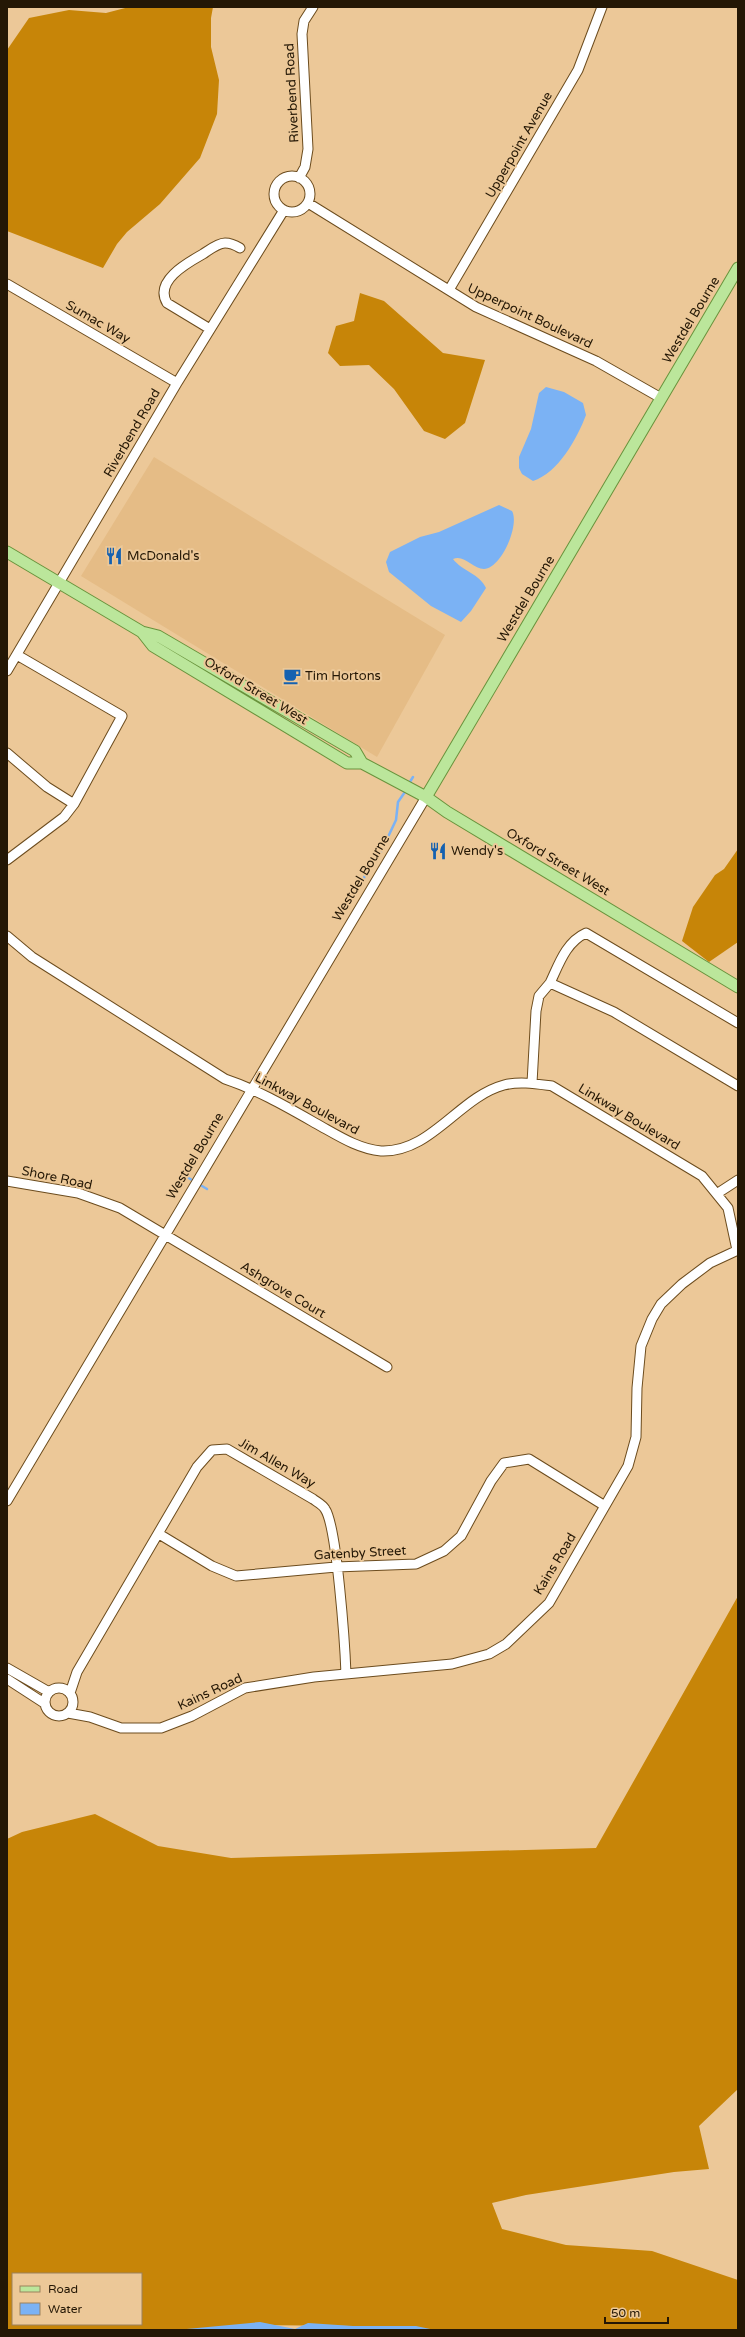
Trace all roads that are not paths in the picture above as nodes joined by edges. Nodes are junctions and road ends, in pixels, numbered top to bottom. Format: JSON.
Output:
{"nodes":[{"id":1,"x":313,"y":7,"type":"edge"},
{"id":2,"x":602,"y":7,"type":"edge"},
{"id":3,"x":299,"y":178,"type":"junction"},
{"id":4,"x":308,"y":204,"type":"junction"},
{"id":5,"x":284,"y":210,"type":"junction"},
{"id":6,"x":240,"y":248,"type":"dead end"},
{"id":7,"x":738,"y":268,"type":"edge"},
{"id":8,"x":7,"y":284,"type":"edge"},
{"id":9,"x":450,"y":290,"type":"junction"},
{"id":10,"x":210,"y":329,"type":"junction"},
{"id":11,"x":177,"y":383,"type":"junction"},
{"id":12,"x":661,"y":398,"type":"junction"},
{"id":13,"x":7,"y":552,"type":"edge"},
{"id":14,"x":59,"y":583,"type":"junction"},
{"id":15,"x":17,"y":655,"type":"junction"},
{"id":16,"x":7,"y":671,"type":"edge"},
{"id":17,"x":7,"y":753,"type":"edge"},
{"id":18,"x":426,"y":797,"type":"junction"},
{"id":19,"x":74,"y":804,"type":"junction"},
{"id":20,"x":7,"y":860,"type":"edge"},
{"id":21,"x":7,"y":936,"type":"edge"},
{"id":22,"x":550,"y":983,"type":"junction"},
{"id":23,"x":738,"y":987,"type":"edge"},
{"id":24,"x":738,"y":1023,"type":"edge"},
{"id":25,"x":532,"y":1083,"type":"junction"},
{"id":26,"x":738,"y":1086,"type":"edge"},
{"id":27,"x":252,"y":1088,"type":"junction"},
{"id":28,"x":738,"y":1180,"type":"edge"},
{"id":29,"x":7,"y":1181,"type":"edge"},
{"id":30,"x":718,"y":1193,"type":"junction"},
{"id":31,"x":164,"y":1236,"type":"junction"},
{"id":32,"x":738,"y":1250,"type":"edge"},
{"id":33,"x":387,"y":1367,"type":"dead end"},
{"id":34,"x":7,"y":1501,"type":"edge"},
{"id":35,"x":605,"y":1506,"type":"junction"},
{"id":36,"x":159,"y":1534,"type":"junction"},
{"id":37,"x":336,"y":1567,"type":"junction"},
{"id":38,"x":7,"y":1668,"type":"edge"},
{"id":39,"x":76,"y":1672,"type":"junction"},
{"id":40,"x":346,"y":1674,"type":"junction"},
{"id":41,"x":7,"y":1679,"type":"edge"},
{"id":42,"x":60,"y":1688,"type":"junction"},
{"id":43,"x":48,"y":1692,"type":"junction"},
{"id":44,"x":71,"y":1698,"type":"junction"},
{"id":45,"x":44,"y":1703,"type":"junction"},
{"id":46,"x":68,"y":1713,"type":"junction"},
{"id":47,"x":90,"y":1717,"type":"junction"}],
"edges":[{"from":1,"to":3,"type":"street","name":"Riverbend Road"},
{"from":2,"to":9,"type":"street","name":"Upperpoint Avenue"},
{"from":3,"to":4,"type":"street"},
{"from":3,"to":5,"type":"street"},
{"from":4,"to":5,"type":"street"},
{"from":4,"to":9,"type":"street","name":"Upperpoint Boulevard"},
{"from":5,"to":10,"type":"street","name":"Riverbend Road"},
{"from":6,"to":10,"type":"street"},
{"from":7,"to":12,"type":"main road","name":"Westdel Bourne"},
{"from":8,"to":11,"type":"street","name":"Sumac Way"},
{"from":9,"to":12,"type":"street","name":"Upperpoint Boulevard"},
{"from":10,"to":11,"type":"street","name":"Riverbend Road"},
{"from":11,"to":14,"type":"street","name":"Riverbend Road"},
{"from":12,"to":18,"type":"main road","name":"Westdel Bourne"},
{"from":13,"to":14,"type":"main road","name":"Oxford Street West"},
{"from":14,"to":15,"type":"street","name":"Riverbend Road"},
{"from":14,"to":18,"type":"main road","name":"Oxford Street West"},
{"from":15,"to":16,"type":"street","name":"Riverbend Road"},
{"from":15,"to":19,"type":"street"},
{"from":17,"to":19,"type":"street"},
{"from":18,"to":23,"type":"main road","name":"Oxford Street West"},
{"from":18,"to":27,"type":"street","name":"Westdel Bourne"},
{"from":19,"to":20,"type":"street"},
{"from":21,"to":27,"type":"street","name":"Linkway Boulevard"},
{"from":22,"to":24,"type":"street"},
{"from":22,"to":25,"type":"street"},
{"from":22,"to":26,"type":"street"},
{"from":25,"to":27,"type":"street","name":"Linkway Boulevard"},
{"from":25,"to":30,"type":"street","name":"Linkway Boulevard"},
{"from":27,"to":31,"type":"street","name":"Westdel Bourne"},
{"from":28,"to":30,"type":"street"},
{"from":29,"to":31,"type":"street","name":"Shore Road"},
{"from":30,"to":32,"type":"street","name":"Linkway Boulevard"},
{"from":31,"to":33,"type":"street","name":"Ashgrove Court"},
{"from":31,"to":34,"type":"street","name":"Westdel Bourne"},
{"from":32,"to":35,"type":"street","name":"Kains Road"},
{"from":35,"to":37,"type":"street","name":"Gatenby Street"},
{"from":35,"to":40,"type":"street","name":"Kains Road"},
{"from":36,"to":37,"type":"street","name":"Gatenby Street"},
{"from":36,"to":37,"type":"street","name":"Jim Allen Way"},
{"from":36,"to":39,"type":"street","name":"Jim Allen Way"},
{"from":37,"to":40,"type":"street","name":"Jim Allen Way"},
{"from":38,"to":43,"type":"street"},
{"from":39,"to":42,"type":"street","name":"Jim Allen Way"},
{"from":39,"to":44,"type":"street","name":"Jim Allen Way"},
{"from":40,"to":47,"type":"street","name":"Kains Road"},
{"from":41,"to":45,"type":"street"},
{"from":42,"to":43,"type":"street"},
{"from":42,"to":44,"type":"street"},
{"from":43,"to":45,"type":"street"},
{"from":44,"to":46,"type":"street"},
{"from":44,"to":47,"type":"street","name":"Kains Road"},
{"from":45,"to":46,"type":"street"},
{"from":46,"to":47,"type":"street","name":"Kains Road"}]}
